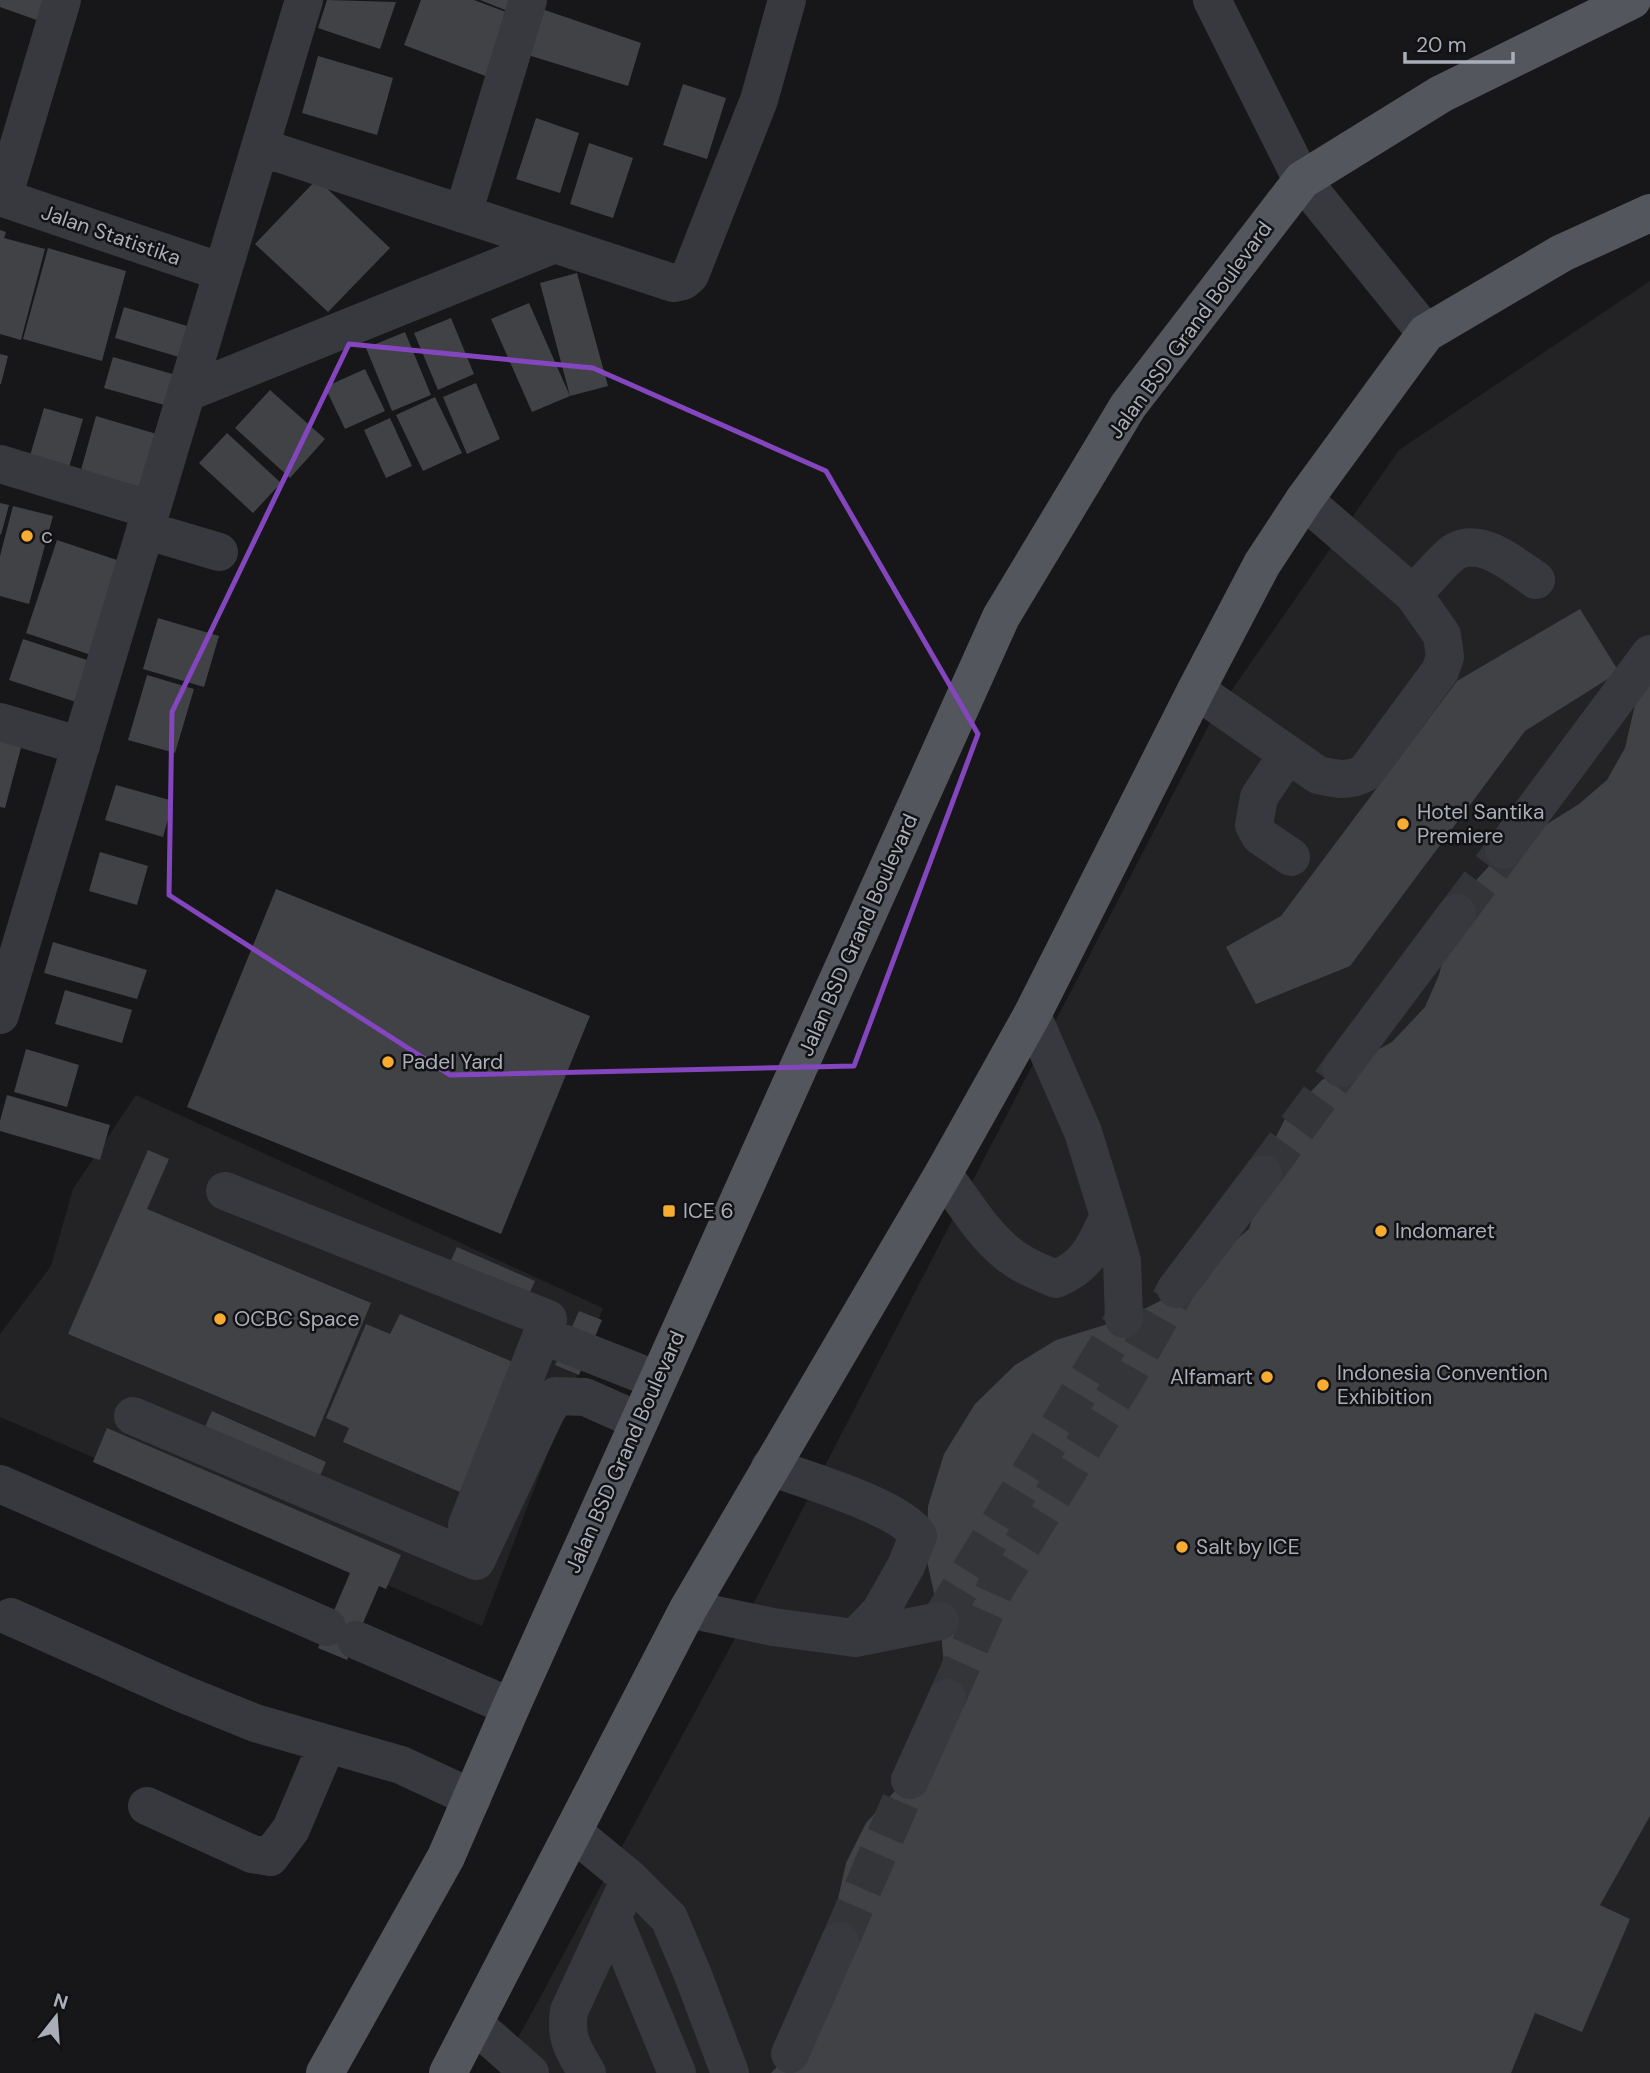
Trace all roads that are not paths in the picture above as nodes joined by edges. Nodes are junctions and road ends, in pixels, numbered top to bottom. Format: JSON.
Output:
{"nodes":[{"id":1,"x":62,"y":0,"type":"edge"},
{"id":2,"x":304,"y":0,"type":"edge"},
{"id":3,"x":527,"y":0,"type":"edge"},
{"id":4,"x":788,"y":0,"type":"edge"},
{"id":5,"x":1212,"y":0,"type":"edge"},
{"id":6,"x":1632,"y":0,"type":"edge"},
{"id":7,"x":260,"y":147,"type":"junction"},
{"id":8,"x":1301,"y":180,"type":"junction"},
{"id":9,"x":1,"y":197,"type":"edge"},
{"id":10,"x":1650,"y":213,"type":"edge"},
{"id":11,"x":463,"y":214,"type":"junction"},
{"id":12,"x":555,"y":244,"type":"junction"},
{"id":13,"x":222,"y":272,"type":"junction"},
{"id":14,"x":1426,"y":333,"type":"junction"},
{"id":15,"x":186,"y":393,"type":"junction"},
{"id":16,"x":0,"y":464,"type":"edge"},
{"id":17,"x":1304,"y":500,"type":"junction"},
{"id":18,"x":148,"y":520,"type":"junction"},
{"id":19,"x":219,"y":552,"type":"dead end"},
{"id":20,"x":1536,"y":580,"type":"dead end"},
{"id":21,"x":1413,"y":594,"type":"junction"},
{"id":22,"x":1650,"y":654,"type":"edge"},
{"id":23,"x":1196,"y":690,"type":"junction"},
{"id":24,"x":0,"y":722,"type":"edge"},
{"id":25,"x":80,"y":746,"type":"junction"},
{"id":26,"x":1288,"y":754,"type":"junction"},
{"id":27,"x":1504,"y":850,"type":"tunnel mouth"},
{"id":28,"x":1291,"y":857,"type":"dead end"},
{"id":29,"x":1457,"y":913,"type":"tunnel mouth"},
{"id":30,"x":0,"y":1015,"type":"edge"},
{"id":31,"x":1032,"y":1015,"type":"junction"},
{"id":32,"x":1341,"y":1068,"type":"tunnel mouth"},
{"id":33,"x":943,"y":1174,"type":"junction"},
{"id":34,"x":1263,"y":1174,"type":"tunnel mouth"},
{"id":35,"x":225,"y":1191,"type":"dead end"},
{"id":36,"x":1109,"y":1216,"type":"junction"},
{"id":37,"x":1176,"y":1290,"type":"tunnel mouth"},
{"id":38,"x":1124,"y":1319,"type":"tunnel mouth"},
{"id":39,"x":542,"y":1335,"type":"junction"},
{"id":40,"x":657,"y":1380,"type":"junction"},
{"id":41,"x":133,"y":1416,"type":"dead end"},
{"id":42,"x":639,"y":1420,"type":"junction"},
{"id":43,"x":770,"y":1467,"type":"junction"},
{"id":44,"x":0,"y":1484,"type":"edge"},
{"id":45,"x":456,"y":1553,"type":"junction"},
{"id":46,"x":688,"y":1609,"type":"junction"},
{"id":47,"x":11,"y":1617,"type":"dead end"},
{"id":48,"x":940,"y":1621,"type":"dead end"},
{"id":49,"x":855,"y":1638,"type":"junction"},
{"id":50,"x":947,"y":1698,"type":"tunnel mouth"},
{"id":51,"x":510,"y":1707,"type":"junction"},
{"id":52,"x":327,"y":1744,"type":"junction"},
{"id":53,"x":910,"y":1780,"type":"tunnel mouth"},
{"id":54,"x":472,"y":1798,"type":"junction"},
{"id":55,"x":147,"y":1806,"type":"dead end"},
{"id":56,"x":573,"y":1832,"type":"junction"},
{"id":57,"x":630,"y":1879,"type":"junction"},
{"id":58,"x":612,"y":1917,"type":"junction"},
{"id":59,"x":840,"y":1941,"type":"tunnel mouth"},
{"id":60,"x":474,"y":2024,"type":"junction"},
{"id":61,"x":790,"y":2054,"type":"dead end"},
{"id":62,"x":325,"y":2073,"type":"edge"},
{"id":63,"x":448,"y":2073,"type":"edge"},
{"id":64,"x":530,"y":2073,"type":"edge"},
{"id":65,"x":587,"y":2073,"type":"edge"},
{"id":66,"x":677,"y":2073,"type":"edge"},
{"id":67,"x":730,"y":2073,"type":"edge"}],
"edges":[{"from":1,"to":9,"type":"street"},
{"from":2,"to":7,"type":"street"},
{"from":3,"to":11,"type":"street"},
{"from":4,"to":12,"type":"street"},
{"from":5,"to":8,"type":"street"},
{"from":6,"to":8,"type":"main road","name":"Jalan BSD Grand Boulevard"},
{"from":7,"to":11,"type":"street"},
{"from":7,"to":13,"type":"street"},
{"from":8,"to":14,"type":"street"},
{"from":8,"to":40,"type":"main road","name":"Jalan BSD Grand Boulevard"},
{"from":9,"to":13,"type":"street","name":"Jalan Statistika"},
{"from":10,"to":14,"type":"main road"},
{"from":11,"to":12,"type":"street"},
{"from":12,"to":15,"type":"street"},
{"from":13,"to":15,"type":"street"},
{"from":14,"to":17,"type":"main road"},
{"from":15,"to":18,"type":"street"},
{"from":16,"to":18,"type":"street"},
{"from":17,"to":21,"type":"street"},
{"from":17,"to":23,"type":"main road"},
{"from":18,"to":19,"type":"street"},
{"from":18,"to":25,"type":"street"},
{"from":20,"to":21,"type":"street"},
{"from":21,"to":26,"type":"street"},
{"from":22,"to":27,"type":"street"},
{"from":23,"to":26,"type":"street"},
{"from":23,"to":31,"type":"main road"},
{"from":24,"to":25,"type":"street"},
{"from":25,"to":30,"type":"street"},
{"from":26,"to":28,"type":"street"},
{"from":29,"to":32,"type":"street"},
{"from":31,"to":33,"type":"main road"},
{"from":31,"to":36,"type":"street"},
{"from":33,"to":36,"type":"street"},
{"from":33,"to":43,"type":"main road"},
{"from":34,"to":37,"type":"street"},
{"from":35,"to":39,"type":"street"},
{"from":36,"to":38,"type":"street"},
{"from":39,"to":40,"type":"street"},
{"from":39,"to":45,"type":"street"},
{"from":40,"to":42,"type":"main road","name":"Jalan BSD Grand Boulevard"},
{"from":41,"to":45,"type":"street"},
{"from":42,"to":45,"type":"street"},
{"from":42,"to":51,"type":"main road","name":"Jalan BSD Grand Boulevard"},
{"from":43,"to":46,"type":"main road"},
{"from":43,"to":49,"type":"street"},
{"from":44,"to":51,"type":"street"},
{"from":46,"to":49,"type":"street"},
{"from":46,"to":56,"type":"main road"},
{"from":47,"to":52,"type":"street"},
{"from":48,"to":49,"type":"street"},
{"from":50,"to":53,"type":"street"},
{"from":51,"to":54,"type":"main road","name":"Jalan BSD Grand Boulevard"},
{"from":52,"to":54,"type":"street"},
{"from":52,"to":55,"type":"street"},
{"from":54,"to":62,"type":"main road","name":"Jalan BSD Grand Boulevard"},
{"from":56,"to":57,"type":"street"},
{"from":56,"to":60,"type":"main road"},
{"from":57,"to":58,"type":"street"},
{"from":57,"to":67,"type":"street"},
{"from":58,"to":65,"type":"street"},
{"from":58,"to":66,"type":"street"},
{"from":59,"to":61,"type":"street"},
{"from":60,"to":63,"type":"main road"},
{"from":60,"to":64,"type":"street"}]}
